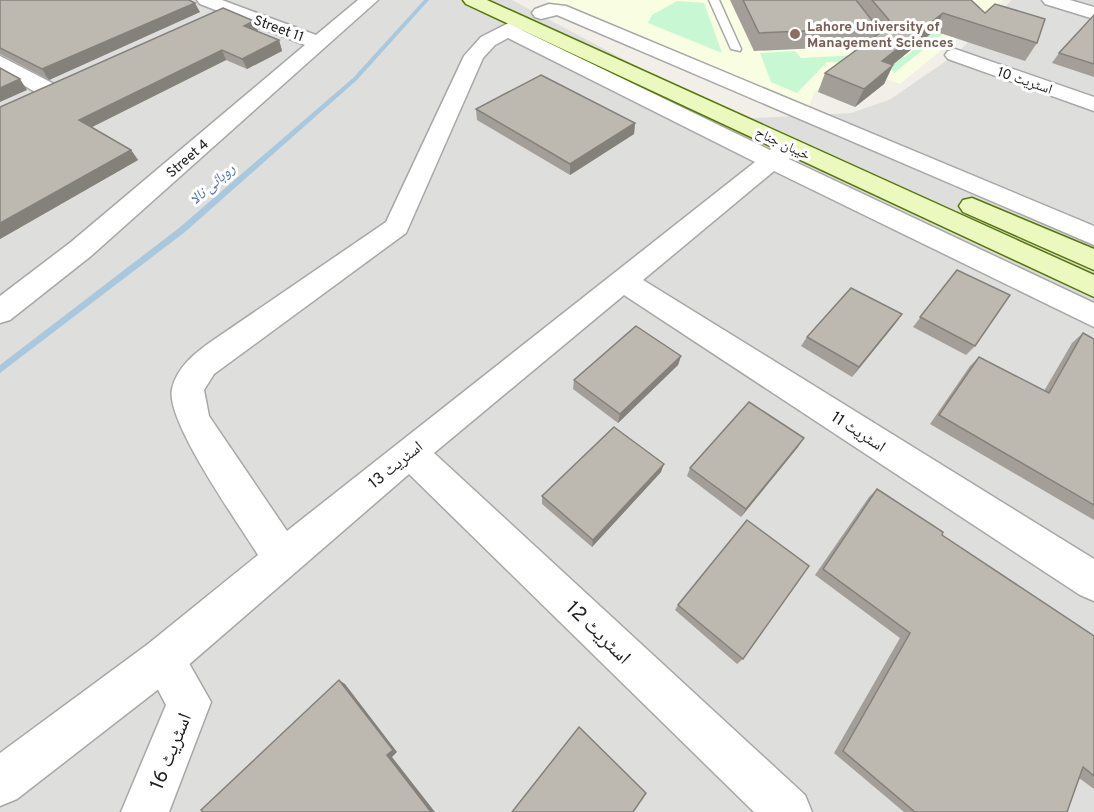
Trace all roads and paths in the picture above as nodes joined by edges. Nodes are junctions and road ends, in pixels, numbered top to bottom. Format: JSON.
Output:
{"nodes":[{"id":1,"x":369,"y":0,"type":"edge"},
{"id":2,"x":472,"y":0,"type":"edge"},
{"id":3,"x":714,"y":0,"type":"edge"},
{"id":4,"x":1051,"y":0,"type":"edge"},
{"id":5,"x":206,"y":9,"type":"edge"},
{"id":6,"x":1094,"y":13,"type":"edge"},
{"id":7,"x":521,"y":16,"type":"edge"},
{"id":8,"x":319,"y":43,"type":"junction"},
{"id":9,"x":736,"y":49,"type":"dead end"},
{"id":10,"x":955,"y":55,"type":"dead end"},
{"id":11,"x":0,"y":62,"type":"edge"},
{"id":12,"x":69,"y":80,"type":"edge"},
{"id":13,"x":48,"y":90,"type":"junction"},
{"id":14,"x":29,"y":99,"type":"edge"},
{"id":15,"x":1094,"y":104,"type":"edge"},
{"id":16,"x":782,"y":153,"type":"junction"},
{"id":17,"x":1094,"y":236,"type":"edge"},
{"id":18,"x":1094,"y":260,"type":"edge"},
{"id":19,"x":623,"y":281,"type":"junction"},
{"id":20,"x":1094,"y":287,"type":"edge"},
{"id":21,"x":0,"y":312,"type":"edge"},
{"id":22,"x":1094,"y":316,"type":"edge"},
{"id":23,"x":410,"y":452,"type":"junction"},
{"id":24,"x":282,"y":558,"type":"junction"},
{"id":25,"x":1094,"y":581,"type":"edge"},
{"id":26,"x":163,"y":659,"type":"junction"},
{"id":27,"x":0,"y":782,"type":"edge"},
{"id":28,"x":145,"y":812,"type":"edge"},
{"id":29,"x":788,"y":812,"type":"edge"}],
"edges":[{"from":1,"to":8,"type":"street","name":"Street 4"},
{"from":2,"to":7,"type":"main road","name":"خیبان جناح"},
{"from":3,"to":9,"type":"lane"},
{"from":4,"to":6,"type":"street"},
{"from":5,"to":8,"type":"street","name":"Street 11"},
{"from":7,"to":16,"type":"street"},
{"from":7,"to":17,"type":"street"},
{"from":7,"to":18,"type":"main road","name":"خیبان جناح"},
{"from":7,"to":24,"type":"street"},
{"from":8,"to":21,"type":"street","name":"Street 4"},
{"from":10,"to":15,"type":"street","name":"اسٹریٹ 10"},
{"from":11,"to":13,"type":"street"},
{"from":12,"to":13,"type":"street"},
{"from":13,"to":14,"type":"street"},
{"from":16,"to":19,"type":"street","name":"اسٹریٹ 13"},
{"from":16,"to":20,"type":"main road","name":"خیبان جناح"},
{"from":16,"to":22,"type":"street"},
{"from":19,"to":23,"type":"street","name":"اسٹریٹ 13"},
{"from":19,"to":25,"type":"street","name":"اسٹریٹ 11"},
{"from":23,"to":24,"type":"street","name":"اسٹریٹ 13"},
{"from":23,"to":29,"type":"street","name":"اسٹریٹ 12"},
{"from":24,"to":26,"type":"street","name":"اسٹریٹ 13"},
{"from":26,"to":27,"type":"street","name":"اسٹریٹ 13"},
{"from":26,"to":28,"type":"street","name":"اسٹریٹ 16"}]}
